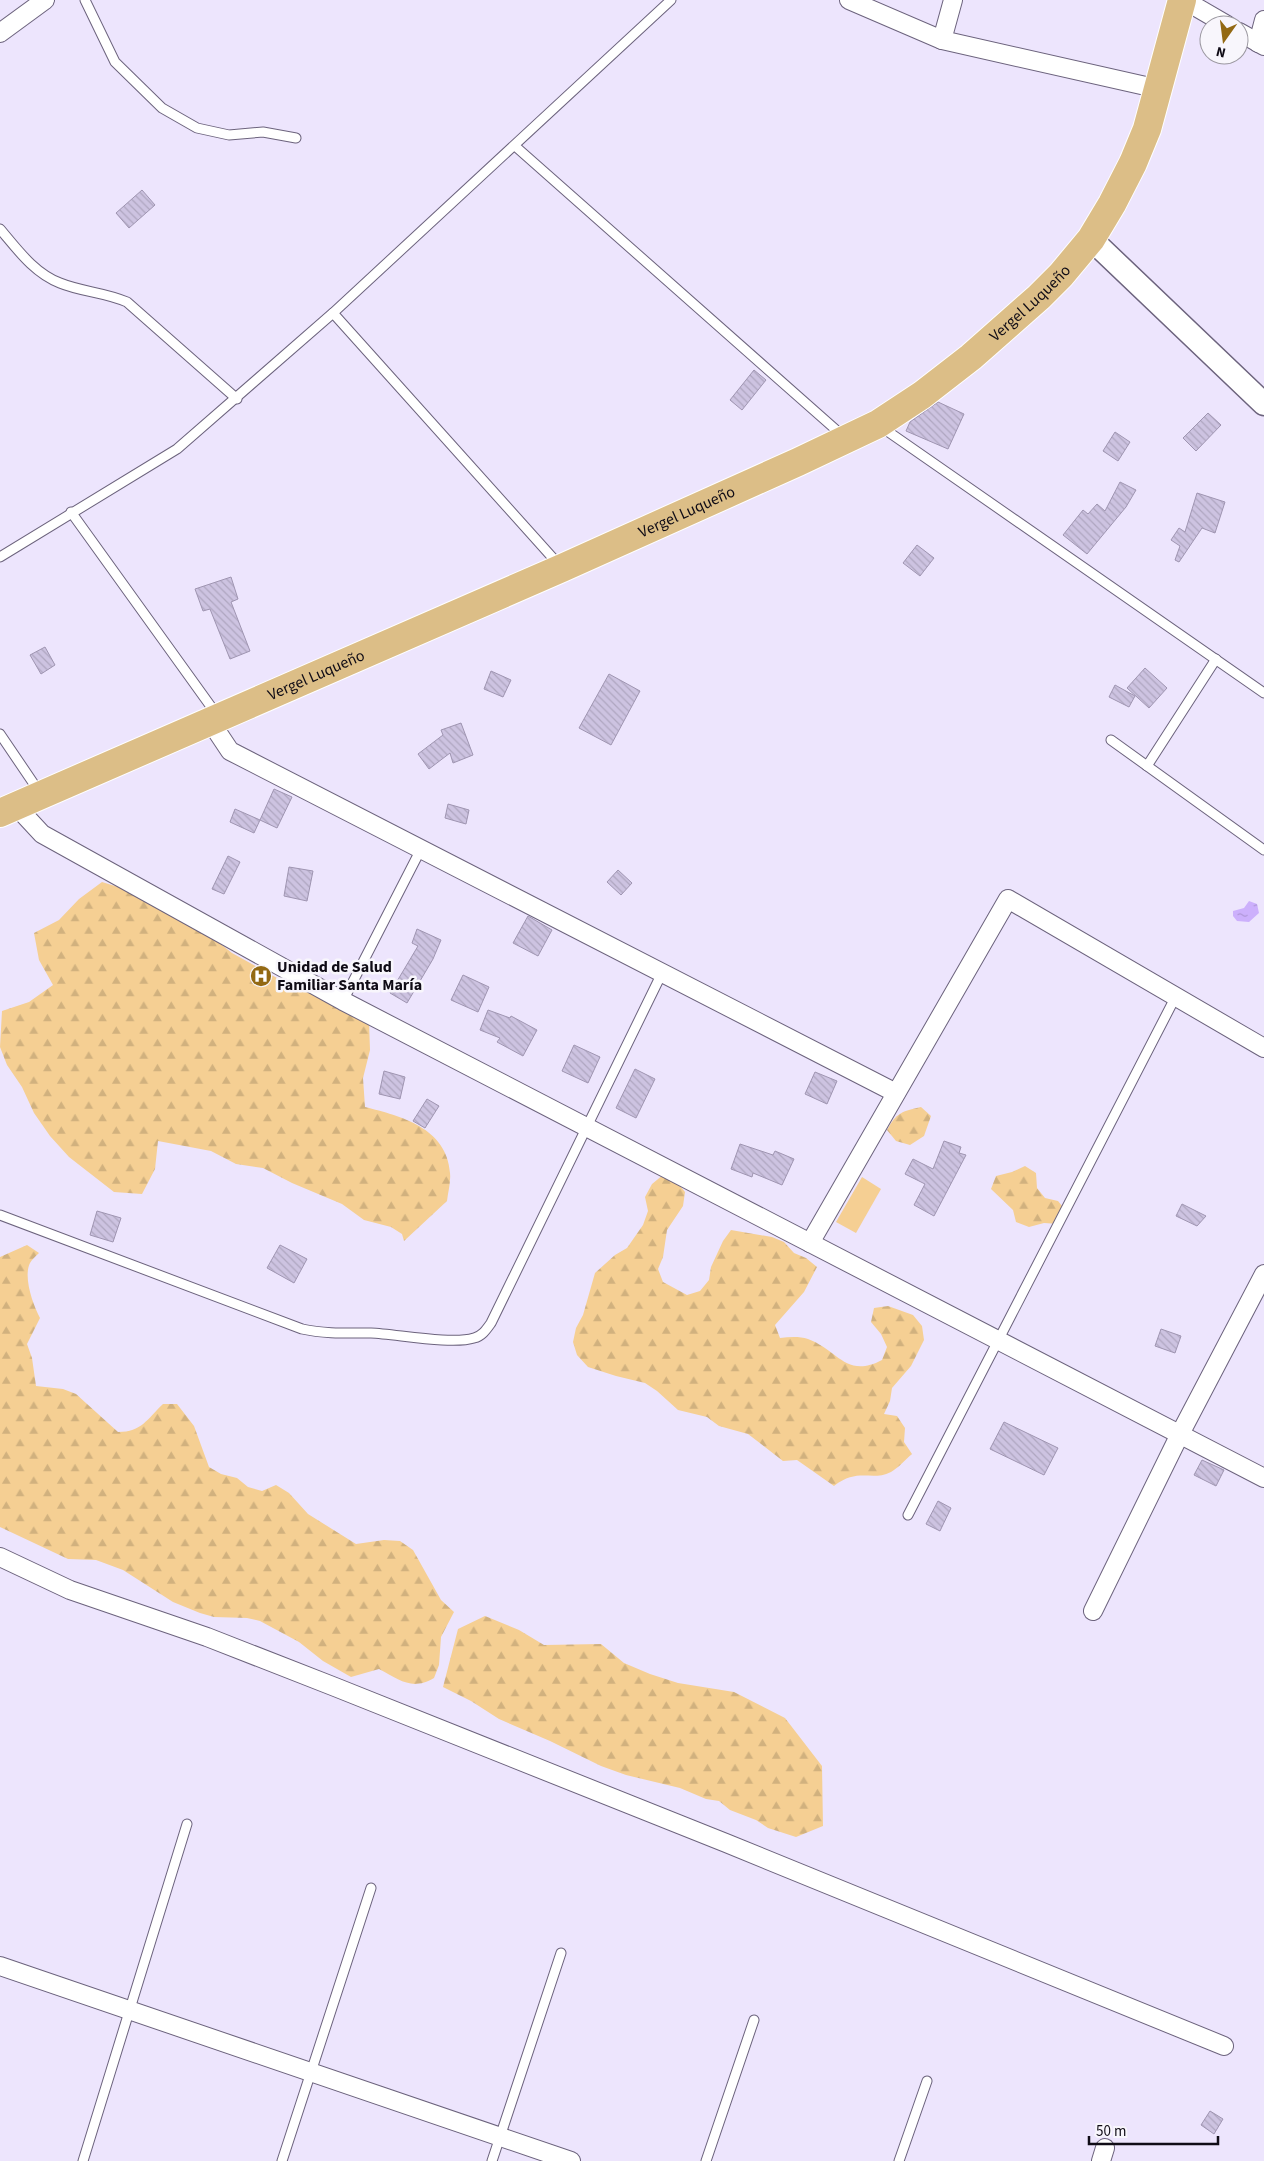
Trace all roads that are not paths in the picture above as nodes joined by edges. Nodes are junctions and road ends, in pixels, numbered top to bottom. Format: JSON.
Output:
{"nodes":[{"id":1,"x":45,"y":0,"type":"edge"},
{"id":2,"x":85,"y":0,"type":"edge"},
{"id":3,"x":671,"y":0,"type":"edge"},
{"id":4,"x":849,"y":0,"type":"edge"},
{"id":5,"x":953,"y":0,"type":"edge"},
{"id":6,"x":1183,"y":0,"type":"edge"},
{"id":7,"x":1209,"y":15,"type":"edge"},
{"id":8,"x":1264,"y":20,"type":"edge"},
{"id":9,"x":0,"y":33,"type":"edge"},
{"id":10,"x":1249,"y":37,"type":"edge"},
{"id":11,"x":942,"y":40,"type":"junction"},
{"id":12,"x":1261,"y":44,"type":"edge"},
{"id":13,"x":1159,"y":90,"type":"junction"},
{"id":14,"x":296,"y":138,"type":"dead end"},
{"id":15,"x":515,"y":146,"type":"junction"},
{"id":16,"x":0,"y":229,"type":"edge"},
{"id":17,"x":1090,"y":238,"type":"junction"},
{"id":18,"x":333,"y":313,"type":"junction"},
{"id":19,"x":236,"y":399,"type":"junction"},
{"id":20,"x":1264,"y":404,"type":"edge"},
{"id":21,"x":878,"y":424,"type":"junction"},
{"id":22,"x":847,"y":440,"type":"junction"},
{"id":23,"x":71,"y":512,"type":"junction"},
{"id":24,"x":0,"y":557,"type":"edge"},
{"id":25,"x":562,"y":568,"type":"junction"},
{"id":26,"x":1216,"y":659,"type":"junction"},
{"id":27,"x":1264,"y":693,"type":"edge"},
{"id":28,"x":214,"y":719,"type":"junction"},
{"id":29,"x":0,"y":734,"type":"edge"},
{"id":30,"x":1111,"y":740,"type":"dead end"},
{"id":31,"x":1147,"y":766,"type":"junction"},
{"id":32,"x":41,"y":795,"type":"junction"},
{"id":33,"x":8,"y":809,"type":"edge"},
{"id":34,"x":421,"y":849,"type":"junction"},
{"id":35,"x":1264,"y":850,"type":"edge"},
{"id":36,"x":662,"y":973,"type":"junction"},
{"id":37,"x":1176,"y":996,"type":"junction"},
{"id":38,"x":343,"y":1000,"type":"junction"},
{"id":39,"x":1264,"y":1048,"type":"edge"},
{"id":40,"x":896,"y":1093,"type":"junction"},
{"id":41,"x":586,"y":1128,"type":"junction"},
{"id":42,"x":0,"y":1215,"type":"edge"},
{"id":43,"x":810,"y":1243,"type":"junction"},
{"id":44,"x":1264,"y":1274,"type":"edge"},
{"id":45,"x":1260,"y":1293,"type":"edge"},
{"id":46,"x":998,"y":1340,"type":"junction"},
{"id":47,"x":1180,"y":1434,"type":"junction"},
{"id":48,"x":1264,"y":1478,"type":"edge"},
{"id":49,"x":908,"y":1515,"type":"dead end"},
{"id":50,"x":0,"y":1557,"type":"edge"},
{"id":51,"x":1093,"y":1611,"type":"dead end"},
{"id":52,"x":187,"y":1824,"type":"dead end"},
{"id":53,"x":371,"y":1888,"type":"dead end"},
{"id":54,"x":561,"y":1953,"type":"dead end"},
{"id":55,"x":0,"y":1966,"type":"edge"},
{"id":56,"x":129,"y":2010,"type":"junction"},
{"id":57,"x":754,"y":2020,"type":"dead end"},
{"id":58,"x":1224,"y":2046,"type":"dead end"},
{"id":59,"x":311,"y":2072,"type":"junction"},
{"id":60,"x":927,"y":2081,"type":"dead end"},
{"id":61,"x":500,"y":2137,"type":"junction"},
{"id":62,"x":83,"y":2161,"type":"edge"},
{"id":63,"x":282,"y":2161,"type":"edge"},
{"id":64,"x":492,"y":2161,"type":"edge"},
{"id":65,"x":571,"y":2161,"type":"edge"},
{"id":66,"x":706,"y":2161,"type":"edge"},
{"id":67,"x":899,"y":2161,"type":"edge"}],
"edges":[{"from":1,"to":9,"type":"street"},
{"from":2,"to":14,"type":"lane"},
{"from":3,"to":15,"type":"lane"},
{"from":4,"to":11,"type":"street"},
{"from":5,"to":11,"type":"street"},
{"from":6,"to":7,"type":"street"},
{"from":6,"to":13,"type":"main road","name":"Vergel Luqueño"},
{"from":8,"to":12,"type":"street"},
{"from":10,"to":12,"type":"street"},
{"from":11,"to":13,"type":"street"},
{"from":13,"to":17,"type":"main road","name":"Vergel Luqueño"},
{"from":15,"to":18,"type":"lane"},
{"from":15,"to":22,"type":"lane"},
{"from":16,"to":19,"type":"lane"},
{"from":17,"to":20,"type":"street"},
{"from":17,"to":21,"type":"main road","name":"Vergel Luqueño"},
{"from":18,"to":19,"type":"lane"},
{"from":18,"to":25,"type":"lane"},
{"from":19,"to":23,"type":"lane"},
{"from":21,"to":22,"type":"main road","name":"Vergel Luqueño"},
{"from":21,"to":26,"type":"lane"},
{"from":22,"to":25,"type":"main road","name":"Vergel Luqueño"},
{"from":23,"to":24,"type":"lane"},
{"from":23,"to":28,"type":"lane"},
{"from":25,"to":28,"type":"main road","name":"Vergel Luqueño"},
{"from":26,"to":27,"type":"lane"},
{"from":26,"to":31,"type":"lane"},
{"from":28,"to":32,"type":"main road","name":"Vergel Luqueño"},
{"from":28,"to":34,"type":"street"},
{"from":29,"to":32,"type":"lane"},
{"from":30,"to":31,"type":"lane"},
{"from":31,"to":35,"type":"lane"},
{"from":32,"to":33,"type":"main road","name":"Vergel Luqueño"},
{"from":33,"to":38,"type":"street"},
{"from":34,"to":36,"type":"street"},
{"from":34,"to":38,"type":"lane"},
{"from":36,"to":40,"type":"street"},
{"from":36,"to":41,"type":"lane"},
{"from":37,"to":39,"type":"street"},
{"from":37,"to":40,"type":"street"},
{"from":37,"to":46,"type":"lane"},
{"from":38,"to":41,"type":"street"},
{"from":40,"to":43,"type":"street"},
{"from":41,"to":42,"type":"lane"},
{"from":41,"to":43,"type":"street"},
{"from":43,"to":46,"type":"street"},
{"from":44,"to":45,"type":"street"},
{"from":45,"to":47,"type":"street"},
{"from":46,"to":47,"type":"street"},
{"from":46,"to":49,"type":"lane"},
{"from":47,"to":48,"type":"street"},
{"from":47,"to":51,"type":"street"},
{"from":50,"to":58,"type":"street"},
{"from":52,"to":56,"type":"lane"},
{"from":53,"to":59,"type":"lane"},
{"from":54,"to":61,"type":"lane"},
{"from":55,"to":56,"type":"street"},
{"from":56,"to":59,"type":"street"},
{"from":56,"to":62,"type":"lane"},
{"from":57,"to":66,"type":"lane"},
{"from":59,"to":61,"type":"street"},
{"from":59,"to":63,"type":"lane"},
{"from":60,"to":67,"type":"lane"},
{"from":61,"to":64,"type":"lane"},
{"from":61,"to":65,"type":"street"}]}
